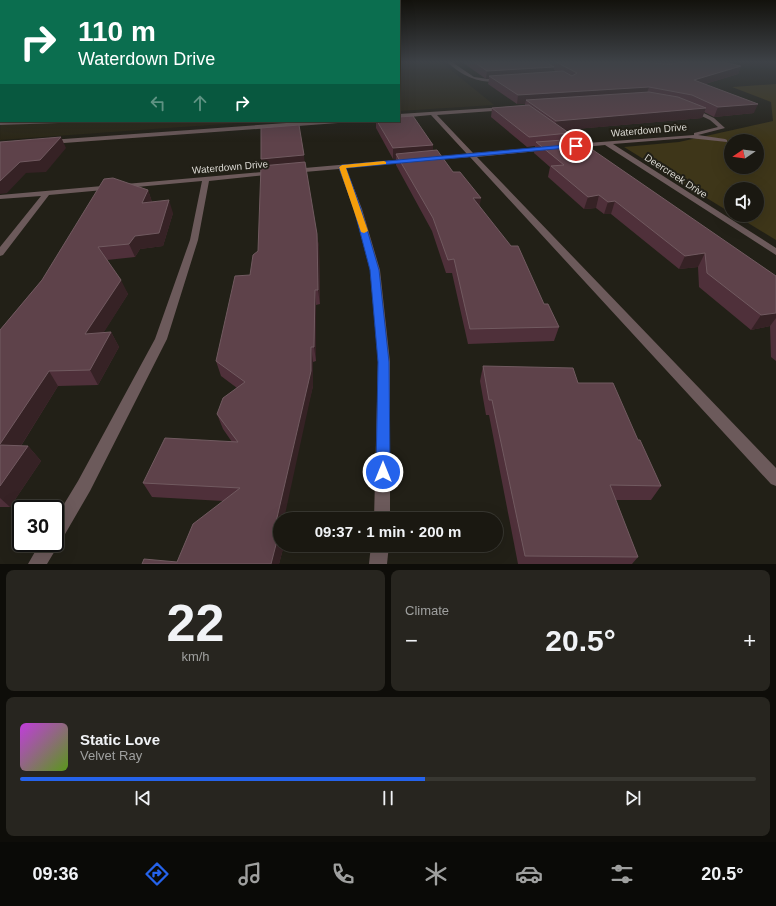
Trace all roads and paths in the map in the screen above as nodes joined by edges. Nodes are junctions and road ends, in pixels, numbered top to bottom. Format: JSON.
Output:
{"nodes":[{"id":1,"x":683,"y":106,"type":"edge"},
{"id":2,"x":512,"y":108,"type":"edge"},
{"id":3,"x":433,"y":114,"type":"junction"},
{"id":4,"x":400,"y":116,"type":"edge"},
{"id":5,"x":30,"y":122,"type":"edge"},
{"id":6,"x":324,"y":122,"type":"edge"},
{"id":7,"x":0,"y":123,"type":"edge"},
{"id":8,"x":689,"y":136,"type":"junction"},
{"id":9,"x":724,"y":141,"type":"edge"},
{"id":10,"x":39,"y":143,"type":"edge"},
{"id":11,"x":606,"y":143,"type":"junction"},
{"id":12,"x":567,"y":147,"type":"edge"},
{"id":13,"x":559,"y":148,"type":"edge"},
{"id":14,"x":472,"y":155,"type":"junction"},
{"id":15,"x":342,"y":167,"type":"junction"},
{"id":16,"x":282,"y":172,"type":"edge"},
{"id":17,"x":289,"y":172,"type":"edge"},
{"id":18,"x":206,"y":179,"type":"junction"},
{"id":19,"x":47,"y":193,"type":"junction"},
{"id":20,"x":0,"y":198,"type":"edge"},
{"id":21,"x":776,"y":252,"type":"edge"},
{"id":22,"x":0,"y":253,"type":"edge"},
{"id":23,"x":776,"y":479,"type":"edge"},
{"id":24,"x":382,"y":512,"type":"edge"},
{"id":25,"x":64,"y":520,"type":"edge"},
{"id":26,"x":44,"y":552,"type":"edge"},
{"id":27,"x":379,"y":552,"type":"edge"},
{"id":28,"x":37,"y":564,"type":"edge"},
{"id":29,"x":378,"y":564,"type":"edge"}],
"edges":[{"from":1,"to":8,"type":"street"},
{"from":2,"to":3,"type":"street"},
{"from":3,"to":4,"type":"street"},
{"from":3,"to":14,"type":"street"},
{"from":5,"to":7,"type":"street"},
{"from":6,"to":10,"type":"street"},
{"from":8,"to":9,"type":"street","name":"Waterdown Drive"},
{"from":8,"to":11,"type":"street","name":"Waterdown Drive"},
{"from":11,"to":12,"type":"street","name":"Waterdown Drive"},
{"from":11,"to":21,"type":"street","name":"Deercreek Drive"},
{"from":13,"to":14,"type":"street"},
{"from":14,"to":15,"type":"street"},
{"from":14,"to":23,"type":"street"},
{"from":15,"to":17,"type":"street"},
{"from":15,"to":24,"type":"street"},
{"from":16,"to":18,"type":"street","name":"Waterdown Drive"},
{"from":18,"to":19,"type":"street","name":"Waterdown Drive"},
{"from":18,"to":25,"type":"street"},
{"from":19,"to":20,"type":"street","name":"Waterdown Drive"},
{"from":19,"to":22,"type":"street"},
{"from":26,"to":28,"type":"street"},
{"from":27,"to":29,"type":"street"}]}
